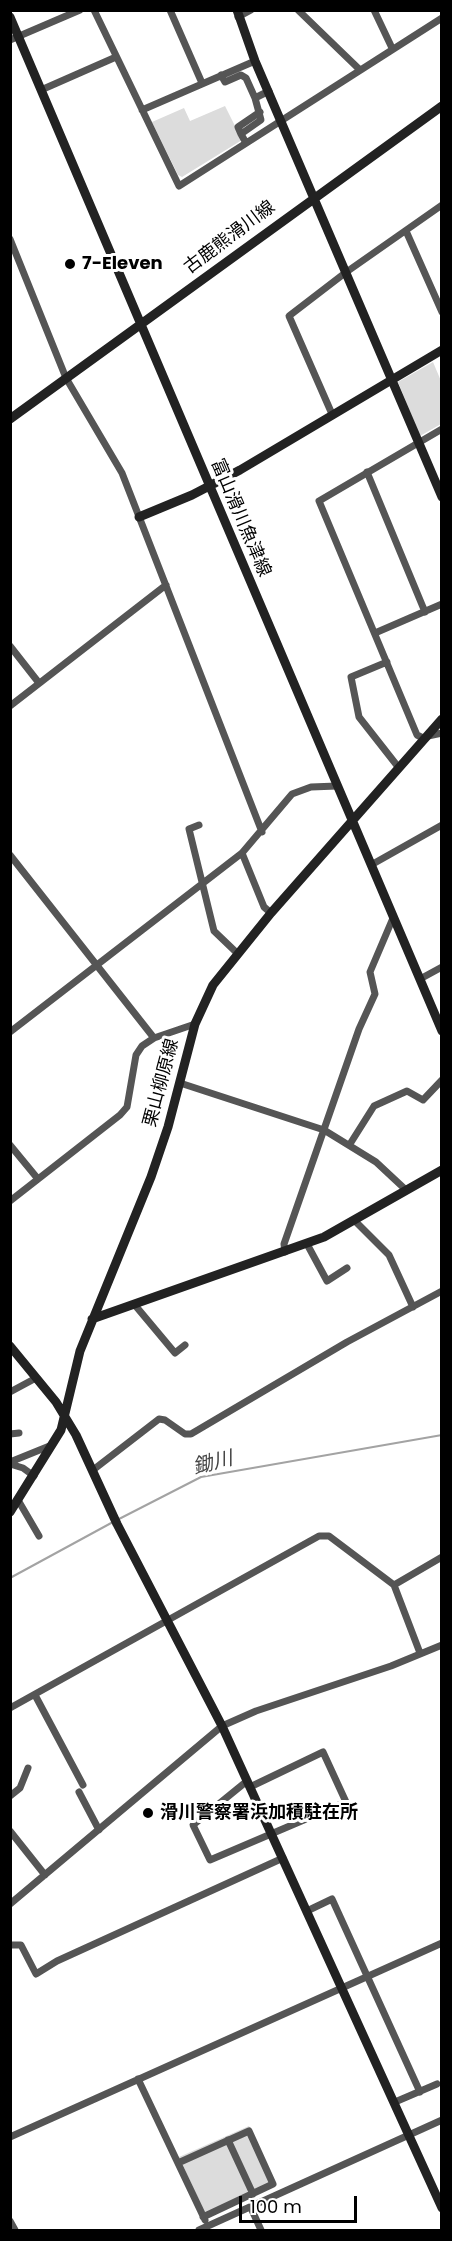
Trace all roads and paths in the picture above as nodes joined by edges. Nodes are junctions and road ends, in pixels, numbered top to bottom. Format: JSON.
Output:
{"nodes":[{"id":1,"x":80,"y":10,"type":"edge"},
{"id":2,"x":94,"y":10,"type":"edge"},
{"id":3,"x":170,"y":10,"type":"edge"},
{"id":4,"x":252,"y":10,"type":"edge"},
{"id":5,"x":297,"y":10,"type":"edge"},
{"id":6,"x":374,"y":10,"type":"edge"},
{"id":7,"x":237,"y":14,"type":"edge"},
{"id":8,"x":10,"y":17,"type":"edge"},
{"id":9,"x":441,"y":18,"type":"edge"},
{"id":10,"x":15,"y":39,"type":"edge"},
{"id":11,"x":392,"y":48,"type":"junction"},
{"id":12,"x":116,"y":57,"type":"junction"},
{"id":13,"x":255,"y":61,"type":"junction"},
{"id":14,"x":359,"y":69,"type":"junction"},
{"id":15,"x":221,"y":75,"type":"junction"},
{"id":16,"x":202,"y":83,"type":"junction"},
{"id":17,"x":41,"y":90,"type":"junction"},
{"id":18,"x":269,"y":91,"type":"junction"},
{"id":19,"x":255,"y":98,"type":"junction"},
{"id":20,"x":441,"y":106,"type":"edge"},
{"id":21,"x":142,"y":110,"type":"junction"},
{"id":22,"x":282,"y":120,"type":"junction"},
{"id":23,"x":246,"y":143,"type":"junction"},
{"id":24,"x":313,"y":197,"type":"junction"},
{"id":25,"x":441,"y":206,"type":"edge"},
{"id":26,"x":406,"y":231,"type":"junction"},
{"id":27,"x":10,"y":239,"type":"edge"},
{"id":28,"x":345,"y":273,"type":"junction"},
{"id":29,"x":441,"y":312,"type":"edge"},
{"id":30,"x":141,"y":325,"type":"junction"},
{"id":31,"x":441,"y":350,"type":"edge"},
{"id":32,"x":66,"y":378,"type":"junction"},
{"id":33,"x":392,"y":379,"type":"junction"},
{"id":34,"x":332,"y":414,"type":"junction"},
{"id":35,"x":10,"y":419,"type":"edge"},
{"id":36,"x":441,"y":429,"type":"edge"},
{"id":37,"x":419,"y":442,"type":"junction"},
{"id":38,"x":368,"y":472,"type":"junction"},
{"id":39,"x":209,"y":485,"type":"junction"},
{"id":40,"x":441,"y":497,"type":"edge"},
{"id":41,"x":139,"y":517,"type":"junction"},
{"id":42,"x":166,"y":585,"type":"junction"},
{"id":43,"x":441,"y":604,"type":"edge"},
{"id":44,"x":425,"y":612,"type":"junction"},
{"id":45,"x":375,"y":633,"type":"junction"},
{"id":46,"x":10,"y":646,"type":"edge"},
{"id":47,"x":387,"y":662,"type":"junction"},
{"id":48,"x":39,"y":683,"type":"junction"},
{"id":49,"x":10,"y":706,"type":"edge"},
{"id":50,"x":441,"y":719,"type":"edge"},
{"id":51,"x":441,"y":733,"type":"edge"},
{"id":52,"x":427,"y":738,"type":"junction"},
{"id":53,"x":399,"y":768,"type":"junction"},
{"id":54,"x":337,"y":786,"type":"junction"},
{"id":55,"x":352,"y":820,"type":"junction"},
{"id":56,"x":199,"y":825,"type":"dead end"},
{"id":57,"x":441,"y":825,"type":"edge"},
{"id":58,"x":262,"y":832,"type":"junction"},
{"id":59,"x":242,"y":853,"type":"junction"},
{"id":60,"x":10,"y":855,"type":"edge"},
{"id":61,"x":371,"y":865,"type":"junction"},
{"id":62,"x":203,"y":881,"type":"junction"},
{"id":63,"x":271,"y":913,"type":"junction"},
{"id":64,"x":393,"y":918,"type":"junction"},
{"id":65,"x":237,"y":953,"type":"junction"},
{"id":66,"x":96,"y":964,"type":"junction"},
{"id":67,"x":441,"y":967,"type":"edge"},
{"id":68,"x":420,"y":979,"type":"junction"},
{"id":69,"x":195,"y":1023,"type":"junction"},
{"id":70,"x":441,"y":1031,"type":"edge"},
{"id":71,"x":10,"y":1032,"type":"edge"},
{"id":72,"x":154,"y":1038,"type":"junction"},
{"id":73,"x":441,"y":1080,"type":"edge"},
{"id":74,"x":180,"y":1083,"type":"junction"},
{"id":75,"x":324,"y":1130,"type":"junction"},
{"id":76,"x":350,"y":1144,"type":"junction"},
{"id":77,"x":10,"y":1145,"type":"edge"},
{"id":78,"x":441,"y":1170,"type":"edge"},
{"id":79,"x":38,"y":1179,"type":"junction"},
{"id":80,"x":406,"y":1190,"type":"junction"},
{"id":81,"x":10,"y":1201,"type":"edge"},
{"id":82,"x":354,"y":1220,"type":"junction"},
{"id":83,"x":307,"y":1244,"type":"junction"},
{"id":84,"x":285,"y":1252,"type":"junction"},
{"id":85,"x":347,"y":1268,"type":"dead end"},
{"id":86,"x":441,"y":1291,"type":"edge"},
{"id":87,"x":134,"y":1304,"type":"junction"},
{"id":88,"x":413,"y":1306,"type":"junction"},
{"id":89,"x":92,"y":1319,"type":"junction"},
{"id":90,"x":10,"y":1346,"type":"edge"},
{"id":91,"x":185,"y":1346,"type":"dead end"},
{"id":92,"x":36,"y":1377,"type":"junction"},
{"id":93,"x":10,"y":1392,"type":"edge"},
{"id":94,"x":65,"y":1416,"type":"junction"},
{"id":95,"x":54,"y":1444,"type":"junction"},
{"id":96,"x":10,"y":1463,"type":"edge"},
{"id":97,"x":93,"y":1470,"type":"junction"},
{"id":98,"x":34,"y":1476,"type":"junction"},
{"id":99,"x":18,"y":1500,"type":"junction"},
{"id":100,"x":10,"y":1512,"type":"edge"},
{"id":101,"x":39,"y":1536,"type":"dead end"},
{"id":102,"x":441,"y":1557,"type":"edge"},
{"id":103,"x":394,"y":1585,"type":"junction"},
{"id":104,"x":167,"y":1620,"type":"junction"},
{"id":105,"x":441,"y":1645,"type":"edge"},
{"id":106,"x":420,"y":1653,"type":"junction"},
{"id":107,"x":35,"y":1695,"type":"junction"},
{"id":108,"x":10,"y":1708,"type":"edge"},
{"id":109,"x":222,"y":1726,"type":"junction"},
{"id":110,"x":28,"y":1768,"type":"dead end"},
{"id":111,"x":249,"y":1784,"type":"junction"},
{"id":112,"x":83,"y":1785,"type":"dead end"},
{"id":113,"x":79,"y":1792,"type":"dead end"},
{"id":114,"x":10,"y":1796,"type":"edge"},
{"id":115,"x":99,"y":1830,"type":"junction"},
{"id":116,"x":10,"y":1831,"type":"edge"},
{"id":117,"x":271,"y":1833,"type":"junction"},
{"id":118,"x":283,"y":1858,"type":"junction"},
{"id":119,"x":45,"y":1875,"type":"junction"},
{"id":120,"x":10,"y":1904,"type":"edge"},
{"id":121,"x":307,"y":1911,"type":"junction"},
{"id":122,"x":441,"y":1943,"type":"edge"},
{"id":123,"x":10,"y":1945,"type":"edge"},
{"id":124,"x":368,"y":1976,"type":"junction"},
{"id":125,"x":342,"y":1987,"type":"junction"},
{"id":126,"x":138,"y":2079,"type":"junction"},
{"id":127,"x":437,"y":2084,"type":"dead end"},
{"id":128,"x":420,"y":2092,"type":"junction"},
{"id":129,"x":395,"y":2102,"type":"junction"},
{"id":130,"x":441,"y":2120,"type":"edge"},
{"id":131,"x":409,"y":2134,"type":"junction"},
{"id":132,"x":10,"y":2137,"type":"edge"},
{"id":133,"x":228,"y":2140,"type":"junction"},
{"id":134,"x":178,"y":2163,"type":"junction"},
{"id":135,"x":253,"y":2194,"type":"junction"},
{"id":136,"x":251,"y":2208,"type":"junction"},
{"id":137,"x":441,"y":2208,"type":"edge"},
{"id":138,"x":203,"y":2217,"type":"junction"},
{"id":139,"x":10,"y":2221,"type":"edge"},
{"id":140,"x":208,"y":2226,"type":"junction"},
{"id":141,"x":15,"y":2230,"type":"edge"},
{"id":142,"x":199,"y":2230,"type":"edge"},
{"id":143,"x":261,"y":2230,"type":"edge"}],
"edges":[{"from":1,"to":10,"type":"street"},
{"from":2,"to":12,"type":"street"},
{"from":3,"to":16,"type":"street"},
{"from":4,"to":7,"type":"street"},
{"from":5,"to":14,"type":"street"},
{"from":6,"to":11,"type":"street"},
{"from":7,"to":13,"type":"main road"},
{"from":8,"to":10,"type":"main road","name":"富山滑川魚津線"},
{"from":9,"to":11,"type":"street"},
{"from":10,"to":17,"type":"main road","name":"富山滑川魚津線"},
{"from":11,"to":14,"type":"street"},
{"from":12,"to":17,"type":"street"},
{"from":12,"to":21,"type":"street"},
{"from":13,"to":15,"type":"street"},
{"from":13,"to":18,"type":"main road"},
{"from":14,"to":22,"type":"street"},
{"from":15,"to":16,"type":"street"},
{"from":15,"to":19,"type":"street"},
{"from":16,"to":21,"type":"street"},
{"from":17,"to":30,"type":"main road","name":"富山滑川魚津線"},
{"from":18,"to":19,"type":"street"},
{"from":18,"to":22,"type":"main road"},
{"from":19,"to":23,"type":"street"},
{"from":20,"to":24,"type":"main road","name":"古鹿熊滑川線"},
{"from":21,"to":23,"type":"street"},
{"from":22,"to":23,"type":"street"},
{"from":22,"to":24,"type":"main road"},
{"from":24,"to":28,"type":"main road"},
{"from":24,"to":30,"type":"main road","name":"古鹿熊滑川線"},
{"from":25,"to":26,"type":"street"},
{"from":26,"to":28,"type":"street"},
{"from":26,"to":29,"type":"street"},
{"from":27,"to":32,"type":"street"},
{"from":28,"to":33,"type":"main road"},
{"from":28,"to":34,"type":"street"},
{"from":30,"to":32,"type":"main road","name":"古鹿熊滑川線"},
{"from":30,"to":39,"type":"main road","name":"富山滑川魚津線"},
{"from":31,"to":33,"type":"main road"},
{"from":32,"to":35,"type":"main road","name":"古鹿熊滑川線"},
{"from":32,"to":41,"type":"street"},
{"from":33,"to":34,"type":"main road"},
{"from":33,"to":37,"type":"main road"},
{"from":34,"to":39,"type":"main road"},
{"from":36,"to":37,"type":"street"},
{"from":37,"to":38,"type":"street"},
{"from":37,"to":40,"type":"main road"},
{"from":38,"to":44,"type":"street"},
{"from":38,"to":45,"type":"street"},
{"from":39,"to":41,"type":"main road"},
{"from":39,"to":54,"type":"main road","name":"富山滑川魚津線"},
{"from":41,"to":42,"type":"street"},
{"from":42,"to":48,"type":"street"},
{"from":42,"to":58,"type":"street"},
{"from":43,"to":44,"type":"street"},
{"from":44,"to":45,"type":"street"},
{"from":45,"to":47,"type":"street"},
{"from":46,"to":48,"type":"street"},
{"from":47,"to":52,"type":"street"},
{"from":47,"to":53,"type":"street"},
{"from":48,"to":49,"type":"street"},
{"from":50,"to":52,"type":"main road","name":"栗山柳原線"},
{"from":51,"to":52,"type":"street"},
{"from":52,"to":53,"type":"main road","name":"栗山柳原線"},
{"from":53,"to":55,"type":"main road","name":"栗山柳原線"},
{"from":54,"to":55,"type":"main road","name":"富山滑川魚津線"},
{"from":54,"to":58,"type":"street"},
{"from":55,"to":61,"type":"main road","name":"富山滑川魚津線"},
{"from":55,"to":63,"type":"main road","name":"栗山柳原線"},
{"from":56,"to":62,"type":"street"},
{"from":57,"to":61,"type":"street"},
{"from":58,"to":59,"type":"street"},
{"from":59,"to":62,"type":"street"},
{"from":59,"to":63,"type":"street"},
{"from":60,"to":66,"type":"street"},
{"from":61,"to":64,"type":"main road","name":"富山滑川魚津線"},
{"from":62,"to":65,"type":"street"},
{"from":62,"to":66,"type":"street"},
{"from":63,"to":65,"type":"main road","name":"栗山柳原線"},
{"from":64,"to":68,"type":"main road","name":"富山滑川魚津線"},
{"from":64,"to":75,"type":"street"},
{"from":65,"to":69,"type":"main road","name":"栗山柳原線"},
{"from":66,"to":71,"type":"street"},
{"from":66,"to":72,"type":"street"},
{"from":67,"to":68,"type":"street"},
{"from":68,"to":70,"type":"main road","name":"富山滑川魚津線"},
{"from":69,"to":72,"type":"street"},
{"from":69,"to":74,"type":"main road","name":"栗山柳原線"},
{"from":72,"to":79,"type":"street"},
{"from":73,"to":76,"type":"street"},
{"from":74,"to":75,"type":"street"},
{"from":74,"to":89,"type":"main road","name":"栗山柳原線"},
{"from":75,"to":76,"type":"street"},
{"from":75,"to":84,"type":"street"},
{"from":76,"to":80,"type":"street"},
{"from":77,"to":79,"type":"street"},
{"from":78,"to":80,"type":"main road"},
{"from":79,"to":81,"type":"street"},
{"from":80,"to":82,"type":"main road"},
{"from":82,"to":83,"type":"main road"},
{"from":82,"to":88,"type":"street"},
{"from":83,"to":84,"type":"main road"},
{"from":83,"to":85,"type":"street"},
{"from":84,"to":87,"type":"main road"},
{"from":86,"to":88,"type":"street"},
{"from":87,"to":89,"type":"main road"},
{"from":87,"to":91,"type":"street"},
{"from":88,"to":97,"type":"street"},
{"from":89,"to":94,"type":"main road","name":"栗山柳原線"},
{"from":90,"to":92,"type":"main road"},
{"from":92,"to":93,"type":"street"},
{"from":92,"to":94,"type":"main road"},
{"from":94,"to":95,"type":"main road","name":"栗山柳原線"},
{"from":94,"to":97,"type":"main road"},
{"from":95,"to":96,"type":"street"},
{"from":95,"to":98,"type":"main road","name":"栗山柳原線"},
{"from":96,"to":98,"type":"street"},
{"from":97,"to":104,"type":"main road"},
{"from":98,"to":99,"type":"main road","name":"栗山柳原線"},
{"from":99,"to":100,"type":"main road","name":"栗山柳原線"},
{"from":99,"to":101,"type":"street"},
{"from":102,"to":103,"type":"street"},
{"from":103,"to":104,"type":"street"},
{"from":103,"to":106,"type":"street"},
{"from":104,"to":107,"type":"street"},
{"from":104,"to":109,"type":"main road"},
{"from":105,"to":106,"type":"street"},
{"from":106,"to":109,"type":"street"},
{"from":107,"to":108,"type":"street"},
{"from":107,"to":112,"type":"street"},
{"from":109,"to":111,"type":"main road"},
{"from":109,"to":115,"type":"street"},
{"from":110,"to":114,"type":"street"},
{"from":111,"to":117,"type":"main road"},
{"from":111,"to":117,"type":"street"},
{"from":111,"to":117,"type":"street"},
{"from":113,"to":115,"type":"street"},
{"from":115,"to":119,"type":"street"},
{"from":116,"to":119,"type":"street"},
{"from":117,"to":118,"type":"main road"},
{"from":118,"to":121,"type":"main road"},
{"from":118,"to":123,"type":"street"},
{"from":119,"to":120,"type":"street"},
{"from":121,"to":124,"type":"street"},
{"from":121,"to":125,"type":"main road"},
{"from":122,"to":124,"type":"street"},
{"from":124,"to":125,"type":"street"},
{"from":124,"to":128,"type":"street"},
{"from":125,"to":126,"type":"street"},
{"from":125,"to":129,"type":"main road"},
{"from":126,"to":132,"type":"street"},
{"from":126,"to":134,"type":"street"},
{"from":127,"to":128,"type":"street"},
{"from":128,"to":129,"type":"street"},
{"from":129,"to":131,"type":"main road"},
{"from":130,"to":131,"type":"street"},
{"from":131,"to":136,"type":"street"},
{"from":131,"to":137,"type":"main road"},
{"from":133,"to":134,"type":"street"},
{"from":133,"to":135,"type":"street"},
{"from":133,"to":135,"type":"street"},
{"from":134,"to":138,"type":"street"},
{"from":135,"to":138,"type":"street"},
{"from":136,"to":140,"type":"street"},
{"from":136,"to":143,"type":"street"},
{"from":138,"to":140,"type":"street"},
{"from":139,"to":141,"type":"street"},
{"from":140,"to":142,"type":"street"}]}
